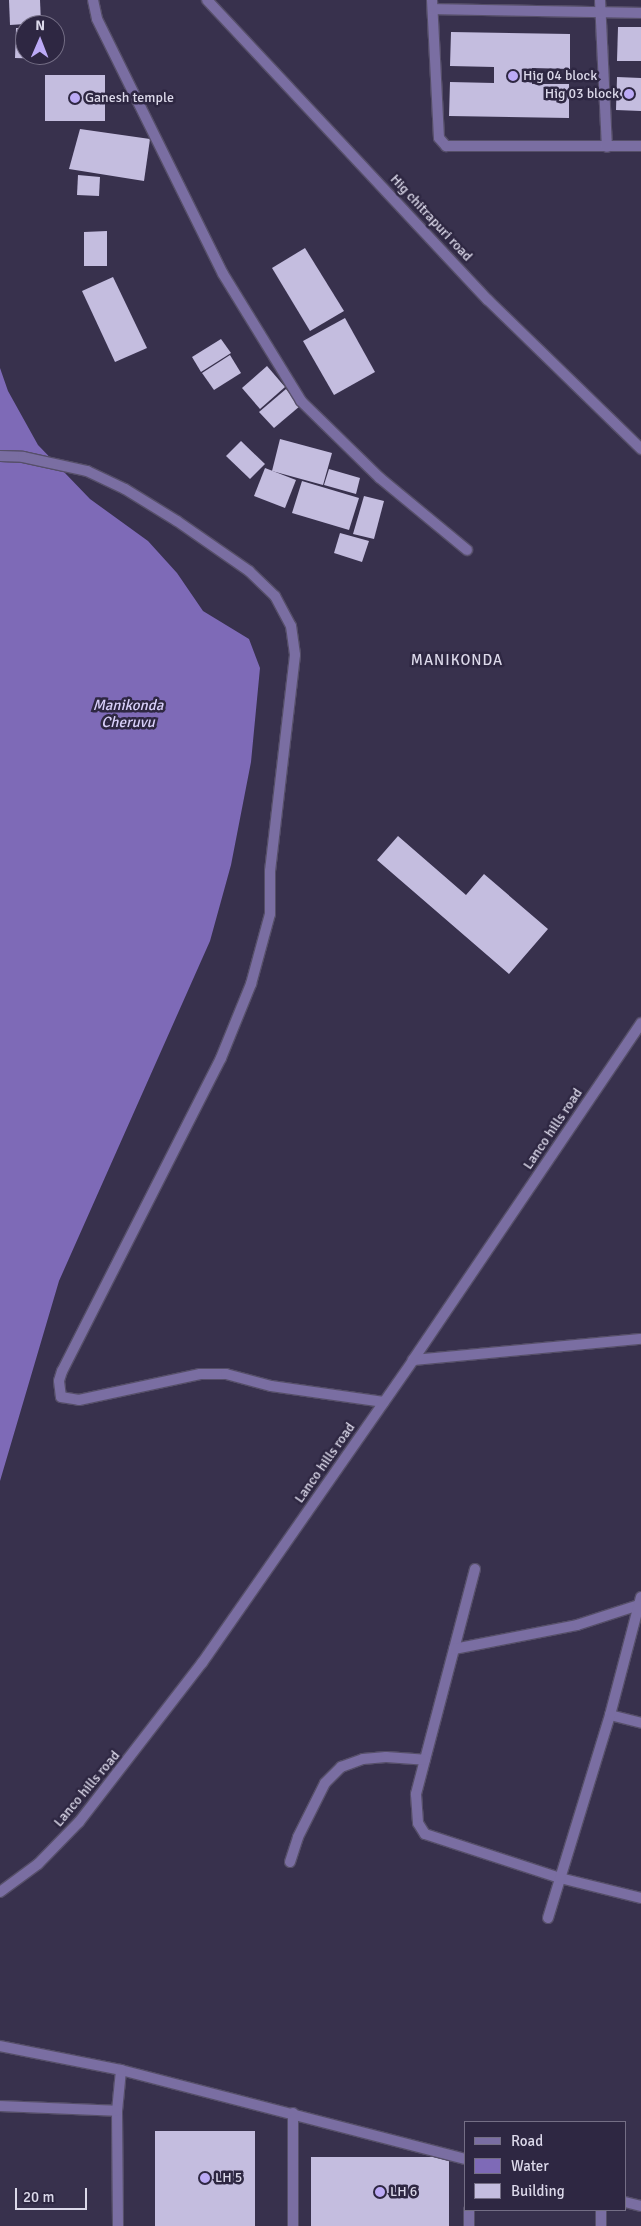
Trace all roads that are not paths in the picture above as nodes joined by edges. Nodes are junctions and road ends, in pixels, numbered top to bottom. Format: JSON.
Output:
{"nodes":[{"id":1,"x":93,"y":0,"type":"edge"},
{"id":2,"x":207,"y":0,"type":"edge"},
{"id":3,"x":600,"y":0,"type":"edge"},
{"id":4,"x":432,"y":5,"type":"edge"},
{"id":5,"x":600,"y":12,"type":"junction"},
{"id":6,"x":641,"y":13,"type":"edge"},
{"id":7,"x":641,"y":146,"type":"edge"},
{"id":8,"x":607,"y":147,"type":"junction"},
{"id":9,"x":640,"y":446,"type":"edge"},
{"id":10,"x":0,"y":456,"type":"edge"},
{"id":11,"x":467,"y":550,"type":"dead end"},
{"id":12,"x":641,"y":1023,"type":"edge"},
{"id":13,"x":641,"y":1339,"type":"edge"},
{"id":14,"x":413,"y":1360,"type":"junction"},
{"id":15,"x":384,"y":1402,"type":"junction"},
{"id":16,"x":475,"y":1569,"type":"dead end"},
{"id":17,"x":640,"y":1601,"type":"edge"},
{"id":18,"x":454,"y":1649,"type":"junction"},
{"id":19,"x":610,"y":1715,"type":"junction"},
{"id":20,"x":641,"y":1723,"type":"edge"},
{"id":21,"x":426,"y":1760,"type":"junction"},
{"id":22,"x":290,"y":1862,"type":"dead end"},
{"id":23,"x":560,"y":1878,"type":"junction"},
{"id":24,"x":0,"y":1892,"type":"edge"},
{"id":25,"x":641,"y":1898,"type":"edge"},
{"id":26,"x":548,"y":1918,"type":"dead end"},
{"id":27,"x":0,"y":2046,"type":"edge"},
{"id":28,"x":120,"y":2070,"type":"junction"},
{"id":29,"x":0,"y":2106,"type":"edge"},
{"id":30,"x":117,"y":2111,"type":"junction"},
{"id":31,"x":293,"y":2113,"type":"junction"},
{"id":32,"x":463,"y":2158,"type":"edge"},
{"id":33,"x":626,"y":2202,"type":"edge"},
{"id":34,"x":641,"y":2206,"type":"edge"},
{"id":35,"x":469,"y":2211,"type":"edge"},
{"id":36,"x":601,"y":2211,"type":"edge"},
{"id":37,"x":118,"y":2226,"type":"edge"},
{"id":38,"x":293,"y":2226,"type":"edge"},
{"id":39,"x":469,"y":2226,"type":"edge"},
{"id":40,"x":601,"y":2226,"type":"edge"}],
"edges":[{"from":1,"to":11,"type":"street"},
{"from":2,"to":9,"type":"street","name":"Hig chitrapuri road"},
{"from":3,"to":5,"type":"street"},
{"from":4,"to":5,"type":"street"},
{"from":4,"to":8,"type":"street"},
{"from":5,"to":6,"type":"street"},
{"from":5,"to":8,"type":"street"},
{"from":7,"to":8,"type":"street"},
{"from":10,"to":15,"type":"street"},
{"from":12,"to":14,"type":"street","name":"Lanco hills road"},
{"from":13,"to":14,"type":"street"},
{"from":14,"to":15,"type":"street","name":"Lanco hills road"},
{"from":15,"to":24,"type":"street","name":"Lanco hills road"},
{"from":16,"to":18,"type":"street"},
{"from":17,"to":18,"type":"street"},
{"from":17,"to":19,"type":"street"},
{"from":18,"to":21,"type":"street"},
{"from":19,"to":20,"type":"street"},
{"from":19,"to":23,"type":"street"},
{"from":21,"to":22,"type":"street"},
{"from":21,"to":23,"type":"street"},
{"from":23,"to":25,"type":"street"},
{"from":23,"to":26,"type":"street"},
{"from":27,"to":28,"type":"street"},
{"from":28,"to":30,"type":"street"},
{"from":28,"to":31,"type":"street"},
{"from":29,"to":30,"type":"street"},
{"from":30,"to":37,"type":"street"},
{"from":31,"to":32,"type":"street"},
{"from":31,"to":38,"type":"street"},
{"from":33,"to":34,"type":"street"},
{"from":35,"to":39,"type":"street"},
{"from":36,"to":40,"type":"street"}]}
